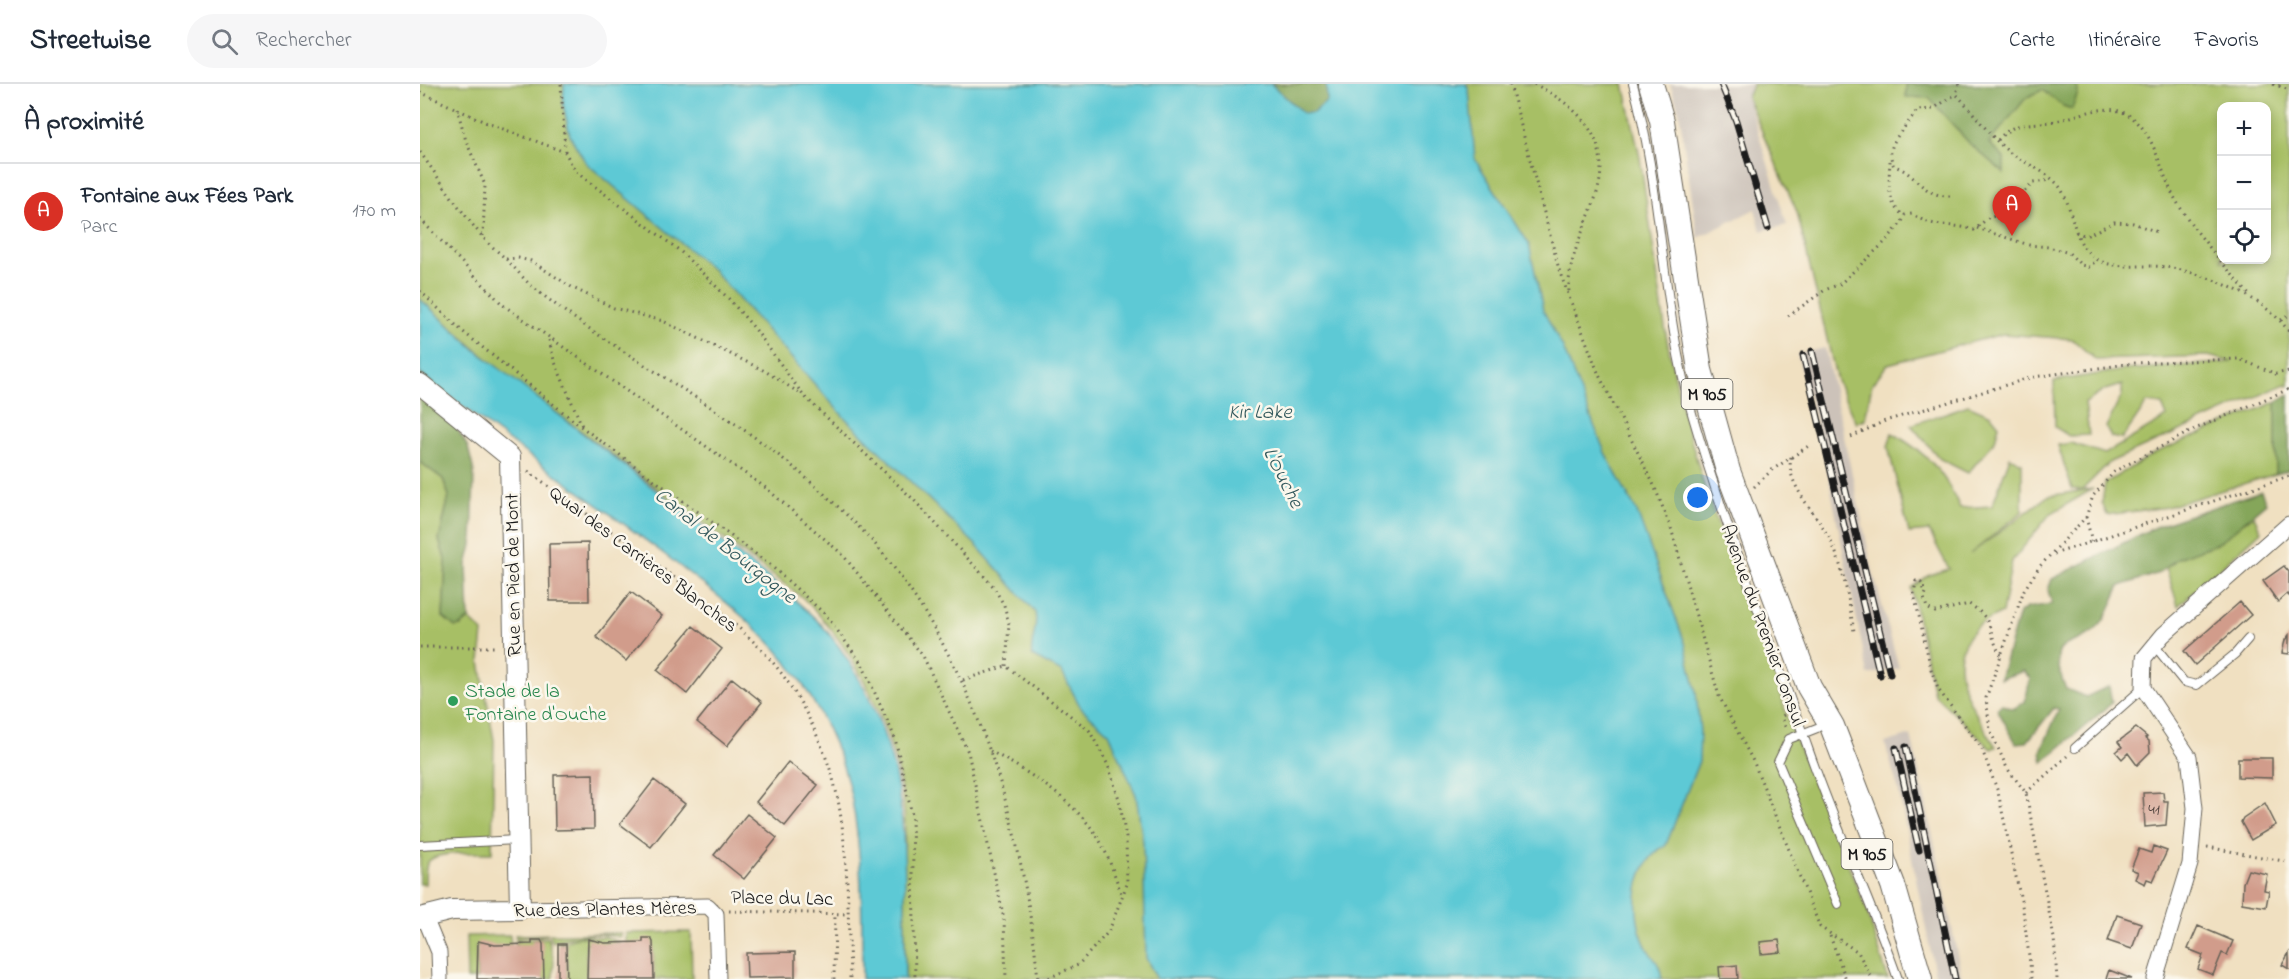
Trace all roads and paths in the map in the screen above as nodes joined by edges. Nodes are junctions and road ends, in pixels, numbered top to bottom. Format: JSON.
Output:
{"nodes":[{"id":1,"x":561,"y":84,"type":"edge"},
{"id":2,"x":1510,"y":84,"type":"edge"},
{"id":3,"x":1534,"y":84,"type":"edge"},
{"id":4,"x":1633,"y":84,"type":"edge"},
{"id":5,"x":1651,"y":84,"type":"edge"},
{"id":6,"x":1959,"y":84,"type":"edge"},
{"id":7,"x":2273,"y":84,"type":"edge"},
{"id":8,"x":2280,"y":85,"type":"edge"},
{"id":9,"x":2289,"y":90,"type":"edge"},
{"id":10,"x":420,"y":92,"type":"edge"},
{"id":11,"x":1956,"y":94,"type":"junction"},
{"id":12,"x":457,"y":108,"type":"junction"},
{"id":13,"x":1998,"y":140,"type":"junction"},
{"id":14,"x":420,"y":152,"type":"edge"},
{"id":15,"x":565,"y":152,"type":"junction"},
{"id":16,"x":1891,"y":159,"type":"junction"},
{"id":17,"x":2050,"y":180,"type":"junction"},
{"id":18,"x":1950,"y":196,"type":"dead end"},
{"id":19,"x":1905,"y":215,"type":"junction"},
{"id":20,"x":420,"y":219,"type":"edge"},
{"id":21,"x":1977,"y":228,"type":"junction"},
{"id":22,"x":2076,"y":232,"type":"junction"},
{"id":23,"x":2160,"y":233,"type":"dead end"},
{"id":24,"x":482,"y":237,"type":"junction"},
{"id":25,"x":506,"y":259,"type":"junction"},
{"id":26,"x":2097,"y":260,"type":"junction"},
{"id":27,"x":420,"y":291,"type":"edge"},
{"id":28,"x":2251,"y":297,"type":"junction"},
{"id":29,"x":1569,"y":298,"type":"junction"},
{"id":30,"x":2289,"y":315,"type":"edge"},
{"id":31,"x":1788,"y":316,"type":"dead end"},
{"id":32,"x":2281,"y":320,"type":"junction"},
{"id":33,"x":2289,"y":332,"type":"edge"},
{"id":34,"x":549,"y":340,"type":"junction"},
{"id":35,"x":2289,"y":371,"type":"edge"},
{"id":36,"x":420,"y":384,"type":"edge"},
{"id":37,"x":2289,"y":389,"type":"edge"},
{"id":38,"x":803,"y":395,"type":"junction"},
{"id":39,"x":583,"y":428,"type":"junction"},
{"id":40,"x":1851,"y":437,"type":"dead end"},
{"id":41,"x":1810,"y":445,"type":"dead end"},
{"id":42,"x":510,"y":457,"type":"junction"},
{"id":43,"x":1791,"y":457,"type":"junction"},
{"id":44,"x":2289,"y":476,"type":"edge"},
{"id":45,"x":1739,"y":500,"type":"junction"},
{"id":46,"x":2086,"y":517,"type":"junction"},
{"id":47,"x":2286,"y":532,"type":"edge"},
{"id":48,"x":2092,"y":542,"type":"junction"},
{"id":49,"x":2052,"y":555,"type":"junction"},
{"id":50,"x":1854,"y":631,"type":"dead end"},
{"id":51,"x":2248,"y":639,"type":"dead end"},
{"id":52,"x":2153,"y":644,"type":"junction"},
{"id":53,"x":420,"y":647,"type":"edge"},
{"id":54,"x":514,"y":647,"type":"junction"},
{"id":55,"x":2001,"y":655,"type":"junction"},
{"id":56,"x":1006,"y":666,"type":"junction"},
{"id":57,"x":962,"y":680,"type":"junction"},
{"id":58,"x":2143,"y":688,"type":"junction"},
{"id":59,"x":1819,"y":732,"type":"junction"},
{"id":60,"x":2076,"y":748,"type":"joint"},
{"id":61,"x":990,"y":751,"type":"junction"},
{"id":62,"x":2026,"y":793,"type":"junction"},
{"id":63,"x":518,"y":840,"type":"junction"},
{"id":64,"x":2194,"y":844,"type":"junction"},
{"id":65,"x":420,"y":845,"type":"edge"},
{"id":66,"x":2289,"y":862,"type":"edge"},
{"id":67,"x":1122,"y":896,"type":"junction"},
{"id":68,"x":1838,"y":904,"type":"dead end"},
{"id":69,"x":520,"y":909,"type":"junction"},
{"id":70,"x":715,"y":911,"type":"junction"},
{"id":71,"x":834,"y":914,"type":"junction"},
{"id":72,"x":848,"y":914,"type":"junction"},
{"id":73,"x":423,"y":918,"type":"edge"},
{"id":74,"x":1830,"y":936,"type":"junction"},
{"id":75,"x":440,"y":979,"type":"edge"},
{"id":76,"x":718,"y":979,"type":"edge"},
{"id":77,"x":834,"y":979,"type":"edge"},
{"id":78,"x":850,"y":979,"type":"edge"},
{"id":79,"x":915,"y":979,"type":"edge"},
{"id":80,"x":1006,"y":979,"type":"edge"},
{"id":81,"x":1038,"y":979,"type":"edge"},
{"id":82,"x":1046,"y":979,"type":"edge"},
{"id":83,"x":1846,"y":979,"type":"edge"},
{"id":84,"x":1872,"y":979,"type":"edge"},
{"id":85,"x":1898,"y":979,"type":"edge"},
{"id":86,"x":1919,"y":979,"type":"edge"},
{"id":87,"x":2032,"y":979,"type":"edge"},
{"id":88,"x":2056,"y":979,"type":"edge"},
{"id":89,"x":2155,"y":979,"type":"edge"}],
"edges":[{"from":1,"to":15,"type":"path"},
{"from":2,"to":29,"type":"path"},
{"from":3,"to":29,"type":"path"},
{"from":4,"to":59,"type":"lane","name":"Avenue du Premier Consul","number":"M 905"},
{"from":5,"to":45,"type":"main road","name":"Avenue du Premier Consul","number":"M 905"},
{"from":6,"to":11,"type":"path"},
{"from":7,"to":8,"type":"path"},
{"from":8,"to":9,"type":"path"},
{"from":10,"to":12,"type":"path"},
{"from":11,"to":13,"type":"path"},
{"from":11,"to":16,"type":"path"},
{"from":12,"to":15,"type":"path"},
{"from":12,"to":24,"type":"path"},
{"from":13,"to":17,"type":"path"},
{"from":13,"to":28,"type":"path"},
{"from":14,"to":24,"type":"path"},
{"from":15,"to":38,"type":"path"},
{"from":16,"to":18,"type":"path"},
{"from":16,"to":19,"type":"path"},
{"from":17,"to":21,"type":"path"},
{"from":17,"to":22,"type":"path"},
{"from":19,"to":21,"type":"path"},
{"from":19,"to":31,"type":"path"},
{"from":20,"to":34,"type":"path"},
{"from":21,"to":26,"type":"path"},
{"from":22,"to":23,"type":"path"},
{"from":22,"to":26,"type":"path"},
{"from":24,"to":25,"type":"path"},
{"from":25,"to":38,"type":"path"},
{"from":25,"to":57,"type":"path"},
{"from":26,"to":28,"type":"path"},
{"from":27,"to":39,"type":"path"},
{"from":28,"to":32,"type":"path"},
{"from":29,"to":74,"type":"path"},
{"from":30,"to":32,"type":"path"},
{"from":32,"to":33,"type":"path"},
{"from":34,"to":39,"type":"path"},
{"from":34,"to":80,"type":"path"},
{"from":35,"to":40,"type":"path"},
{"from":36,"to":42,"type":"street"},
{"from":37,"to":46,"type":"path"},
{"from":38,"to":56,"type":"path"},
{"from":39,"to":79,"type":"path"},
{"from":41,"to":43,"type":"path"},
{"from":42,"to":54,"type":"street","name":"Rue en Pied de Mont"},
{"from":42,"to":72,"type":"path","name":"Quai des Carrières Blanches"},
{"from":43,"to":45,"type":"path"},
{"from":43,"to":50,"type":"path"},
{"from":44,"to":48,"type":"path"},
{"from":45,"to":59,"type":"main road","name":"Avenue du Premier Consul","number":"M 905"},
{"from":46,"to":48,"type":"path"},
{"from":46,"to":49,"type":"path"},
{"from":47,"to":52,"type":"street"},
{"from":48,"to":49,"type":"path"},
{"from":49,"to":55,"type":"path"},
{"from":51,"to":52,"type":"lane"},
{"from":52,"to":58,"type":"street"},
{"from":53,"to":54,"type":"path"},
{"from":54,"to":63,"type":"street","name":"Rue en Pied de Mont"},
{"from":55,"to":62,"type":"path"},
{"from":55,"to":87,"type":"path"},
{"from":56,"to":57,"type":"path"},
{"from":56,"to":67,"type":"path"},
{"from":57,"to":61,"type":"path"},
{"from":58,"to":60,"type":"lane"},
{"from":58,"to":64,"type":"street"},
{"from":59,"to":68,"type":"lane"},
{"from":59,"to":85,"type":"lane","name":"Avenue du Premier Consul","number":"M 905"},
{"from":59,"to":86,"type":"main road","name":"Avenue du Premier Consul","number":"M 905"},
{"from":60,"to":62,"type":"path"},
{"from":61,"to":67,"type":"path"},
{"from":61,"to":81,"type":"path"},
{"from":62,"to":88,"type":"path"},
{"from":63,"to":65,"type":"lane"},
{"from":63,"to":69,"type":"street","name":"Rue en Pied de Mont"},
{"from":64,"to":66,"type":"path"},
{"from":64,"to":89,"type":"street"},
{"from":67,"to":82,"type":"path"},
{"from":69,"to":70,"type":"street","name":"Rue des Plantes Mères"},
{"from":69,"to":73,"type":"street","name":"Rue des Plantes Mères"},
{"from":70,"to":71,"type":"path","name":"Place du Lac"},
{"from":70,"to":76,"type":"street","name":"Rue des Plantes Mères"},
{"from":71,"to":72,"type":"path","name":"Place du Lac"},
{"from":71,"to":77,"type":"path"},
{"from":72,"to":78,"type":"path","name":"Quai des Carrières Blanches"},
{"from":73,"to":75,"type":"street"},
{"from":74,"to":83,"type":"path"},
{"from":74,"to":84,"type":"path"}]}
